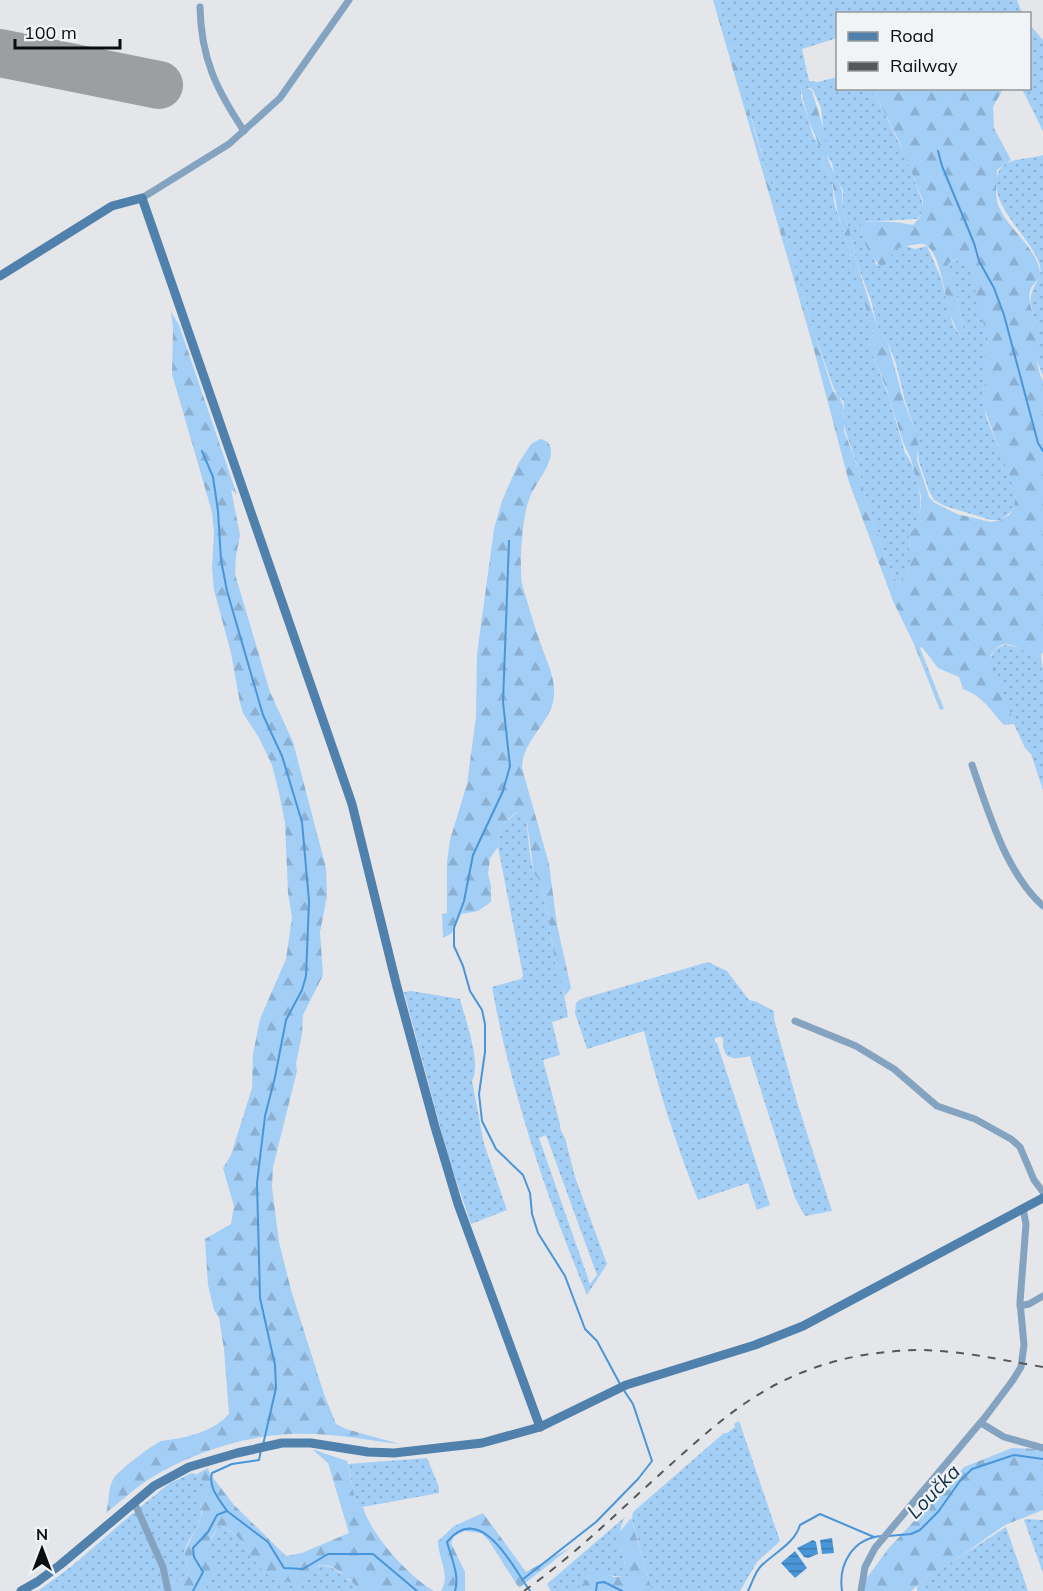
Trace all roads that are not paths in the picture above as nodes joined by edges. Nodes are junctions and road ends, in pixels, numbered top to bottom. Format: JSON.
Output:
{"nodes":[{"id":1,"x":349,"y":0,"type":"edge"},
{"id":2,"x":200,"y":7,"type":"dead end"},
{"id":3,"x":244,"y":131,"type":"junction"},
{"id":4,"x":142,"y":198,"type":"junction"},
{"id":5,"x":0,"y":276,"type":"edge"},
{"id":6,"x":972,"y":765,"type":"dead end"},
{"id":7,"x":1043,"y":906,"type":"edge"},
{"id":8,"x":795,"y":1021,"type":"dead end"},
{"id":9,"x":1043,"y":1192,"type":"edge"},
{"id":10,"x":1043,"y":1198,"type":"edge"},
{"id":11,"x":1023,"y":1209,"type":"junction"},
{"id":12,"x":1043,"y":1296,"type":"edge"},
{"id":13,"x":1020,"y":1306,"type":"junction"},
{"id":14,"x":981,"y":1422,"type":"junction"},
{"id":15,"x":540,"y":1427,"type":"junction"},
{"id":16,"x":1043,"y":1448,"type":"edge"},
{"id":17,"x":134,"y":1502,"type":"junction"},
{"id":18,"x":21,"y":1591,"type":"edge"},
{"id":19,"x":168,"y":1591,"type":"edge"},
{"id":20,"x":861,"y":1591,"type":"edge"}],
"edges":[{"from":1,"to":3,"type":"street"},
{"from":2,"to":3,"type":"street"},
{"from":3,"to":4,"type":"street"},
{"from":4,"to":5,"type":"street"},
{"from":4,"to":15,"type":"street"},
{"from":6,"to":7,"type":"street"},
{"from":8,"to":9,"type":"street"},
{"from":10,"to":11,"type":"street"},
{"from":11,"to":13,"type":"street"},
{"from":11,"to":15,"type":"street"},
{"from":12,"to":13,"type":"street"},
{"from":13,"to":14,"type":"street"},
{"from":14,"to":16,"type":"street"},
{"from":14,"to":20,"type":"street"},
{"from":15,"to":17,"type":"street"},
{"from":17,"to":18,"type":"street"},
{"from":17,"to":19,"type":"street"}]}
